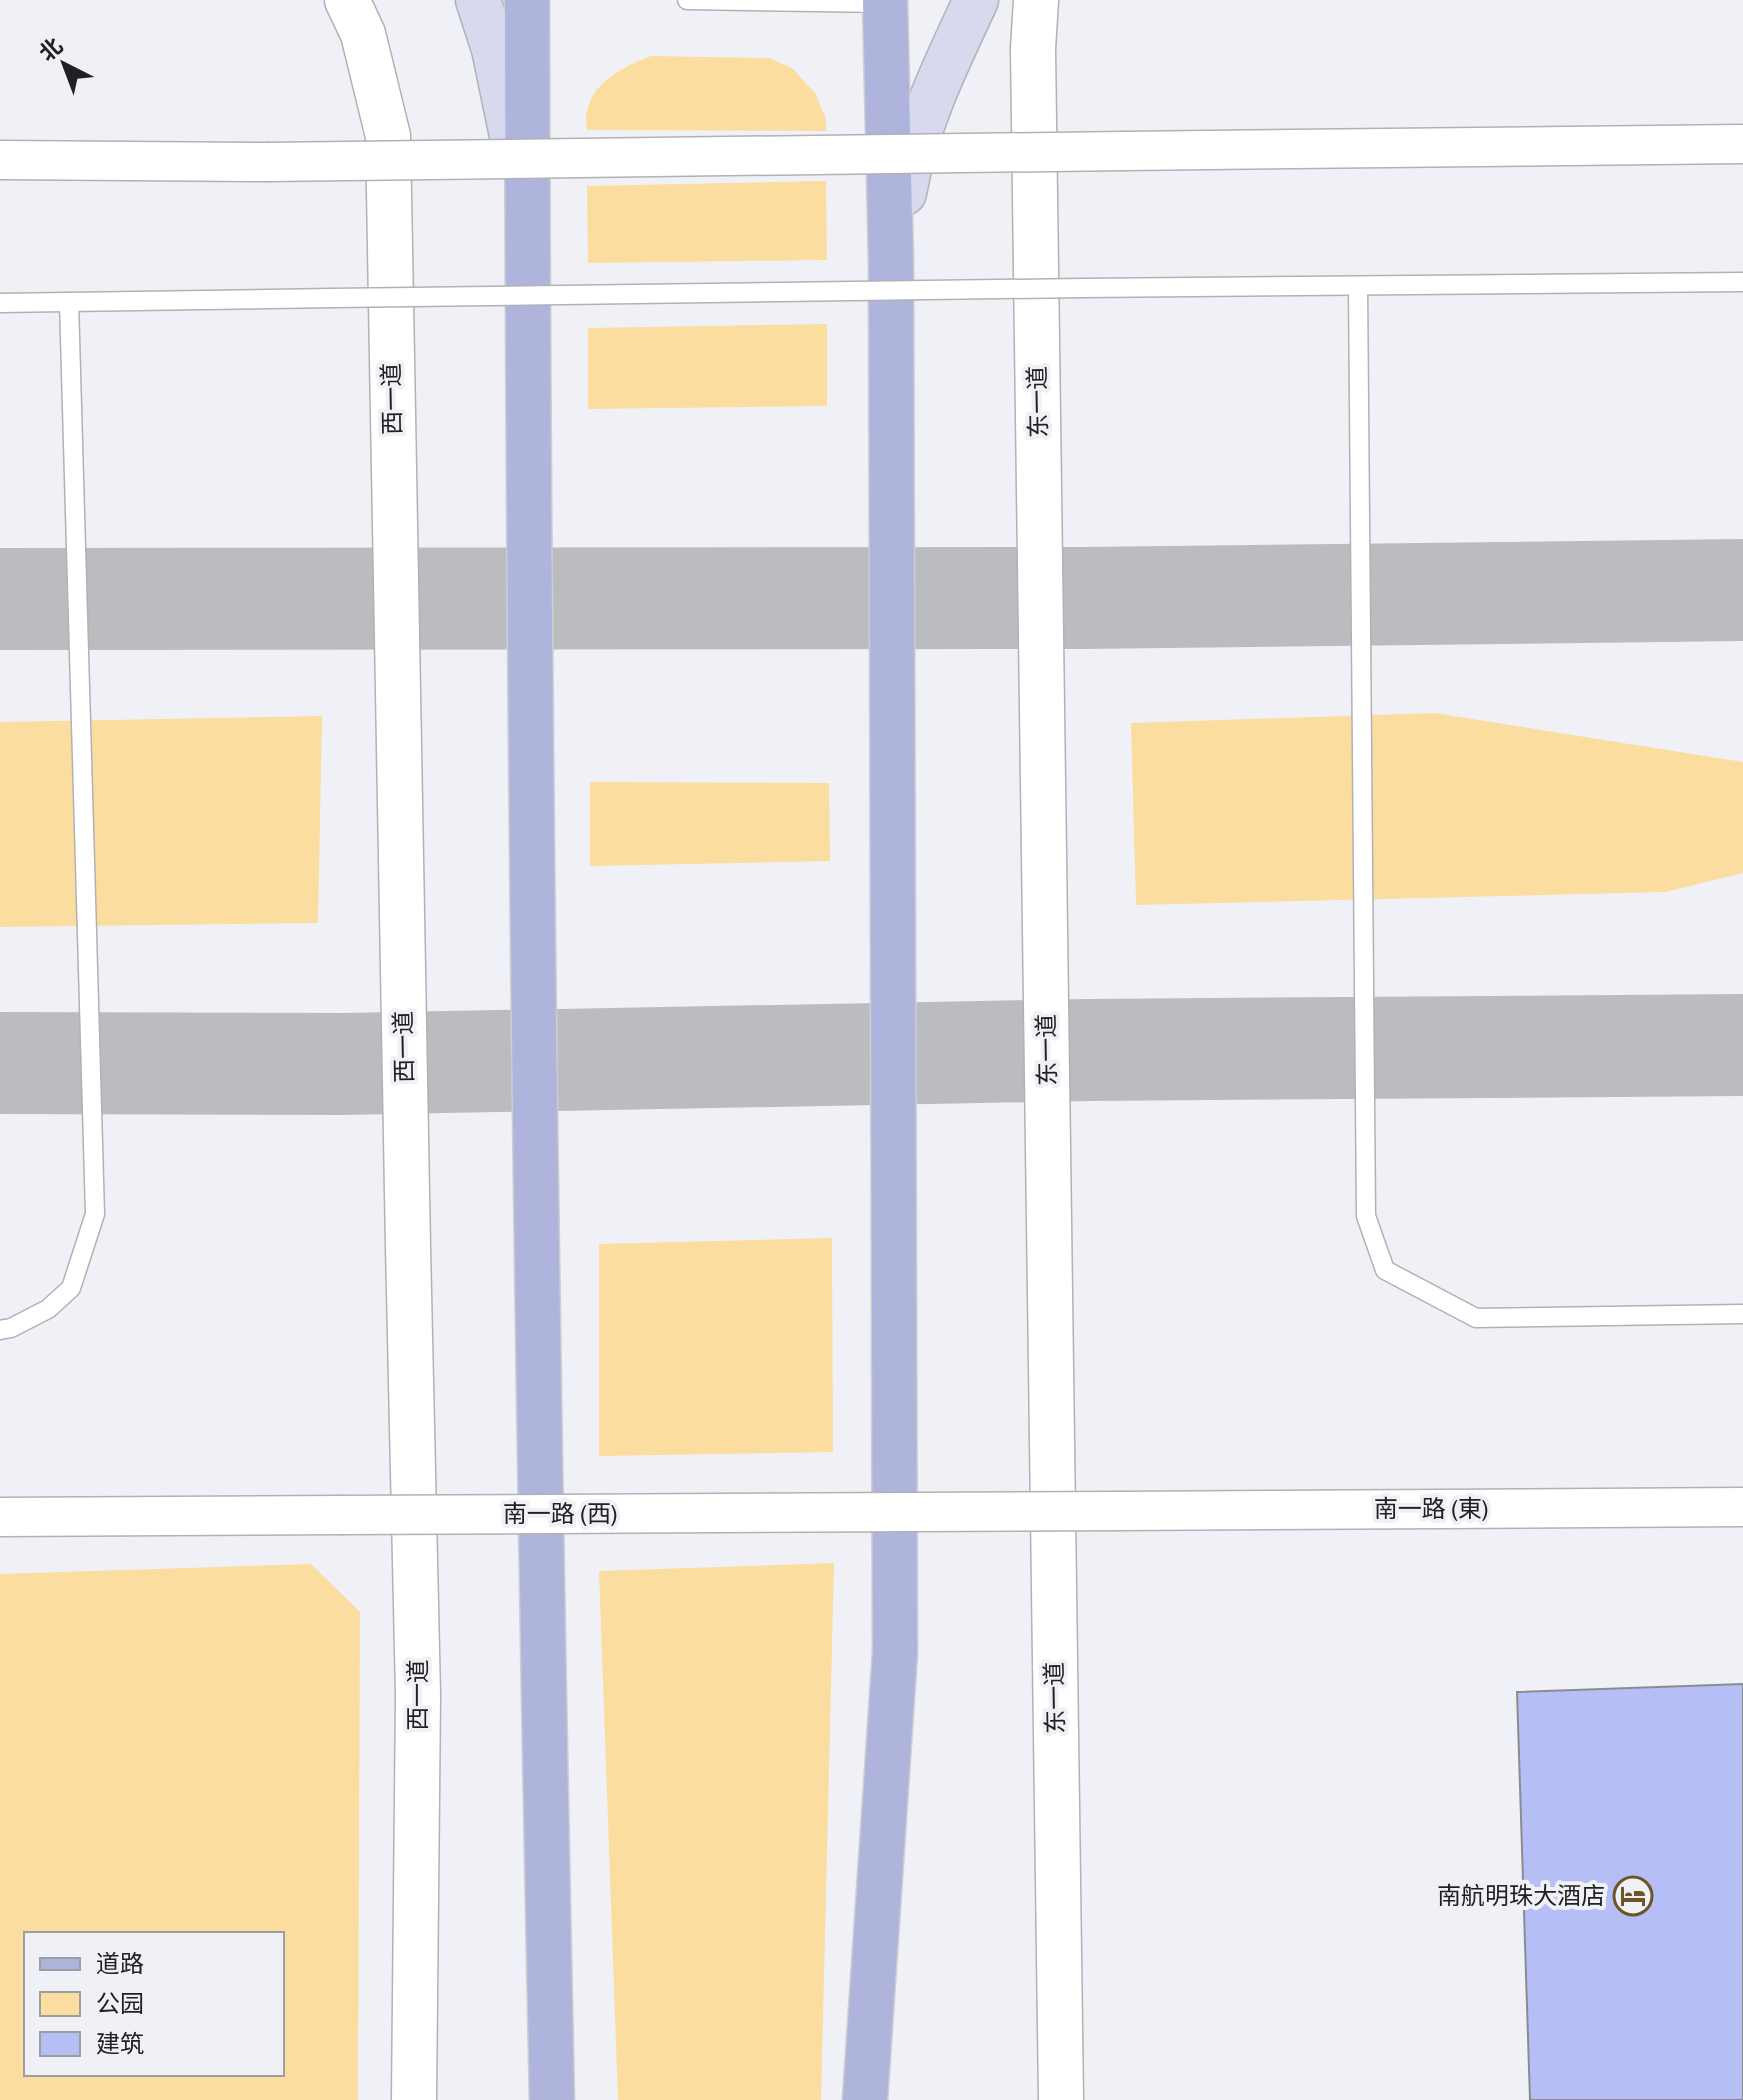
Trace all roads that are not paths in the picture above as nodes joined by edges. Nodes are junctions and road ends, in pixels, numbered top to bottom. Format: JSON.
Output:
{"nodes":[{"id":1,"x":347,"y":0,"type":"edge"},
{"id":2,"x":478,"y":0,"type":"edge"},
{"id":3,"x":527,"y":0,"type":"edge"},
{"id":4,"x":687,"y":0,"type":"edge"},
{"id":5,"x":976,"y":0,"type":"edge"},
{"id":6,"x":1036,"y":0,"type":"edge"},
{"id":7,"x":885,"y":2,"type":"edge"},
{"id":8,"x":1743,"y":144,"type":"edge"},
{"id":9,"x":0,"y":160,"type":"edge"},
{"id":10,"x":527,"y":211,"type":"junction"},
{"id":11,"x":891,"y":262,"type":"junction"},
{"id":12,"x":1743,"y":282,"type":"edge"},
{"id":13,"x":1358,"y":286,"type":"junction"},
{"id":14,"x":69,"y":302,"type":"junction"},
{"id":15,"x":0,"y":303,"type":"edge"},
{"id":16,"x":1743,"y":1314,"type":"edge"},
{"id":17,"x":0,"y":1330,"type":"edge"},
{"id":18,"x":1743,"y":1507,"type":"edge"},
{"id":19,"x":1119,"y":1511,"type":"joint"},
{"id":20,"x":0,"y":1517,"type":"edge"},
{"id":21,"x":414,"y":2100,"type":"edge"},
{"id":22,"x":552,"y":2100,"type":"edge"},
{"id":23,"x":865,"y":2100,"type":"edge"},
{"id":24,"x":1061,"y":2100,"type":"edge"}],
"edges":[{"from":1,"to":21,"type":"street","name":"西一道"},
{"from":2,"to":10,"type":"main road"},
{"from":3,"to":10,"type":"main road"},
{"from":4,"to":7,"type":"lane"},
{"from":5,"to":11,"type":"main road"},
{"from":6,"to":24,"type":"street","name":"东一道"},
{"from":7,"to":11,"type":"main road"},
{"from":8,"to":9,"type":"street","bridge":true},
{"from":10,"to":22,"type":"main road"},
{"from":11,"to":23,"type":"main road"},
{"from":12,"to":13,"type":"lane"},
{"from":13,"to":14,"type":"lane","bridge":true},
{"from":13,"to":16,"type":"lane"},
{"from":14,"to":15,"type":"lane"},
{"from":14,"to":17,"type":"lane"},
{"from":18,"to":19,"type":"street","name":"南一路 (東)"},
{"from":19,"to":20,"type":"street","name":"南一路 (西)","bridge":true}]}
